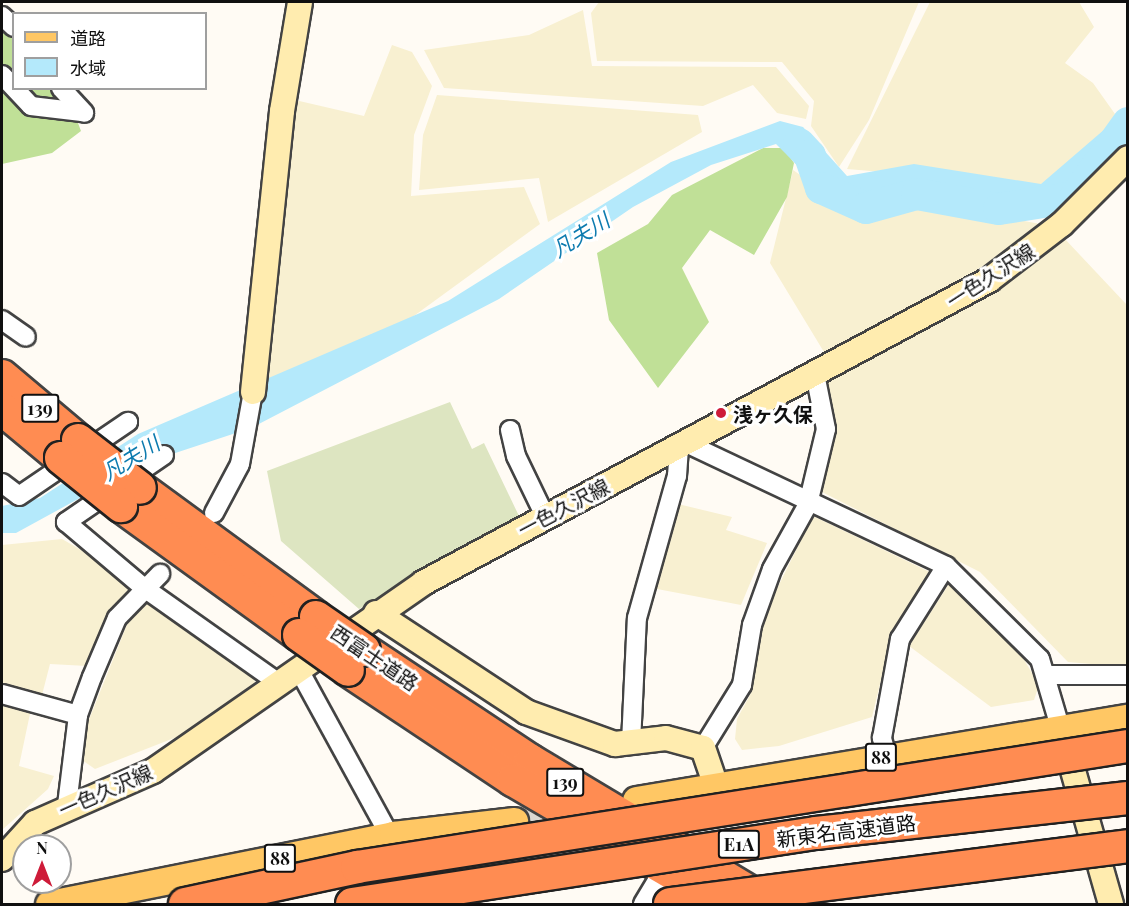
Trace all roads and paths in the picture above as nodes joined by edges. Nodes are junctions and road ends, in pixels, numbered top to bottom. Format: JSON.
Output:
{"nodes":[{"id":1,"x":300,"y":2,"type":"edge"},
{"id":2,"x":4,"y":84,"type":"edge"},
{"id":3,"x":63,"y":90,"type":"edge"},
{"id":4,"x":1128,"y":158,"type":"edge"},
{"id":5,"x":2,"y":320,"type":"edge"},
{"id":6,"x":26,"y":337,"type":"dead end"},
{"id":7,"x":815,"y":374,"type":"junction"},
{"id":8,"x":2,"y":376,"type":"edge"},
{"id":9,"x":253,"y":392,"type":"joint"},
{"id":10,"x":2,"y":409,"type":"edge"},
{"id":11,"x":128,"y":422,"type":"dead end"},
{"id":12,"x":510,"y":430,"type":"dead end"},
{"id":13,"x":682,"y":445,"type":"junction"},
{"id":14,"x":70,"y":449,"type":"junction"},
{"id":15,"x":164,"y":455,"type":"dead end"},
{"id":16,"x":2,"y":483,"type":"edge"},
{"id":17,"x":808,"y":504,"type":"junction"},
{"id":18,"x":214,"y":513,"type":"dead end"},
{"id":19,"x":545,"y":516,"type":"junction"},
{"id":20,"x":946,"y":566,"type":"junction"},
{"id":21,"x":160,"y":574,"type":"dead end"},
{"id":22,"x":143,"y":586,"type":"junction"},
{"id":23,"x":376,"y":613,"type":"junction"},
{"id":24,"x":356,"y":660,"type":"junction"},
{"id":25,"x":299,"y":670,"type":"junction"},
{"id":26,"x":1048,"y":675,"type":"junction"},
{"id":27,"x":1128,"y":675,"type":"edge"},
{"id":28,"x":277,"y":682,"type":"junction"},
{"id":29,"x":2,"y":694,"type":"edge"},
{"id":30,"x":78,"y":715,"type":"junction"},
{"id":31,"x":1128,"y":718,"type":"edge"},
{"id":32,"x":1060,"y":727,"type":"junction"},
{"id":33,"x":631,"y":743,"type":"junction"},
{"id":34,"x":1128,"y":746,"type":"edge"},
{"id":35,"x":703,"y":748,"type":"junction"},
{"id":36,"x":887,"y":756,"type":"junction"},
{"id":37,"x":711,"y":787,"type":"junction"},
{"id":38,"x":1128,"y":798,"type":"edge"},
{"id":39,"x":636,"y":800,"type":"dead end"},
{"id":40,"x":67,"y":806,"type":"junction"},
{"id":41,"x":514,"y":821,"type":"tunnel mouth"},
{"id":42,"x":393,"y":835,"type":"junction"},
{"id":43,"x":681,"y":837,"type":"dead end"},
{"id":44,"x":1128,"y":846,"type":"edge"},
{"id":45,"x":2,"y":859,"type":"edge"},
{"id":46,"x":663,"y":893,"type":"edge"},
{"id":47,"x":48,"y":904,"type":"edge"},
{"id":48,"x":185,"y":904,"type":"edge"},
{"id":49,"x":352,"y":904,"type":"edge"},
{"id":50,"x":427,"y":904,"type":"edge"},
{"id":51,"x":643,"y":904,"type":"edge"},
{"id":52,"x":725,"y":904,"type":"edge"},
{"id":53,"x":772,"y":904,"type":"edge"},
{"id":54,"x":1111,"y":904,"type":"edge"}],
"edges":[{"from":1,"to":9,"type":"street"},
{"from":2,"to":3,"type":"street"},
{"from":4,"to":7,"type":"street","name":"一色久沢線"},
{"from":5,"to":6,"type":"street"},
{"from":7,"to":13,"type":"street","name":"一色久沢線"},
{"from":7,"to":17,"type":"street"},
{"from":8,"to":14,"type":"highway","name":"西富士道路","number":"139"},
{"from":9,"to":18,"type":"street"},
{"from":10,"to":14,"type":"highway","name":"西富士道路","number":"139"},
{"from":11,"to":16,"type":"street"},
{"from":12,"to":19,"type":"street"},
{"from":13,"to":17,"type":"street"},
{"from":13,"to":19,"type":"street","name":"一色久沢線"},
{"from":13,"to":33,"type":"street"},
{"from":14,"to":24,"type":"highway","name":"西富士道路","number":"139","bridge":true},
{"from":15,"to":22,"type":"street"},
{"from":17,"to":20,"type":"street"},
{"from":17,"to":35,"type":"street"},
{"from":19,"to":23,"type":"street","name":"一色久沢線"},
{"from":20,"to":26,"type":"street"},
{"from":20,"to":36,"type":"street"},
{"from":21,"to":22,"type":"street"},
{"from":22,"to":28,"type":"street"},
{"from":22,"to":30,"type":"street"},
{"from":23,"to":25,"type":"street","name":"一色久沢線"},
{"from":23,"to":33,"type":"street"},
{"from":24,"to":52,"type":"highway","name":"西富士道路","number":"139"},
{"from":24,"to":53,"type":"highway","name":"西富士道路","number":"139"},
{"from":25,"to":28,"type":"street","name":"一色久沢線"},
{"from":25,"to":42,"type":"street"},
{"from":26,"to":27,"type":"street"},
{"from":26,"to":32,"type":"street"},
{"from":28,"to":40,"type":"street","name":"一色久沢線"},
{"from":29,"to":30,"type":"street"},
{"from":30,"to":40,"type":"street"},
{"from":31,"to":32,"type":"main road","number":"88"},
{"from":32,"to":36,"type":"main road","number":"88"},
{"from":32,"to":54,"type":"street"},
{"from":33,"to":35,"type":"street"},
{"from":34,"to":48,"type":"highway","bridge":true},
{"from":35,"to":37,"type":"street"},
{"from":36,"to":37,"type":"main road","number":"88"},
{"from":37,"to":39,"type":"main road","number":"88"},
{"from":37,"to":43,"type":"street"},
{"from":38,"to":49,"type":"highway","name":"新東名高速道路","number":"E1A","bridge":true},
{"from":40,"to":45,"type":"street","name":"一色久沢線"},
{"from":41,"to":42,"type":"main road","number":"88"},
{"from":42,"to":47,"type":"main road","number":"88"},
{"from":42,"to":50,"type":"street"},
{"from":44,"to":46,"type":"highway","bridge":true},
{"from":46,"to":51,"type":"street"}]}
